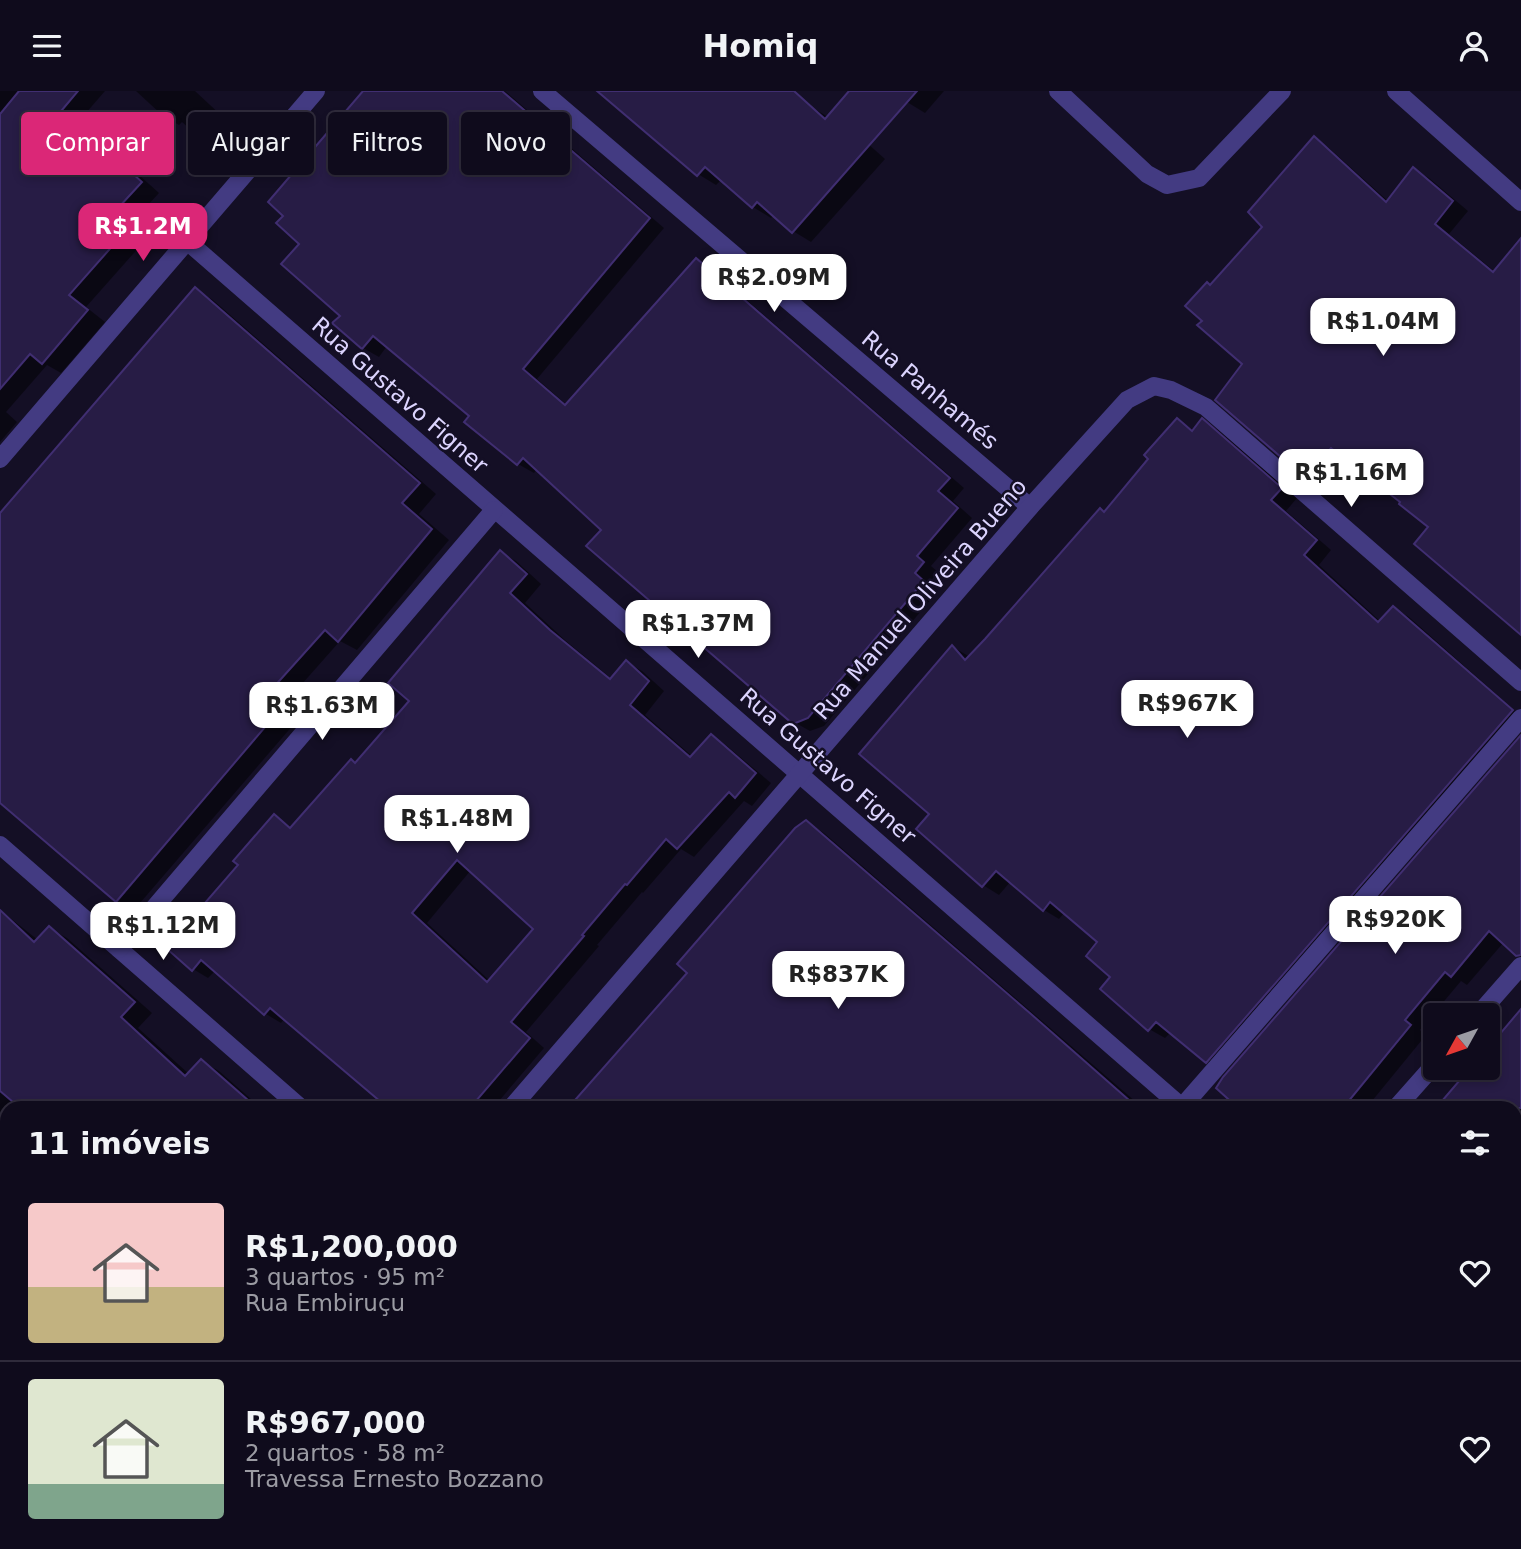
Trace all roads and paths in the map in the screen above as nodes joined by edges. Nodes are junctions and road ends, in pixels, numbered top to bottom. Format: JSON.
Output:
{"nodes":[{"id":1,"x":316,"y":91,"type":"edge"},
{"id":2,"x":542,"y":91,"type":"edge"},
{"id":3,"x":1058,"y":91,"type":"edge"},
{"id":4,"x":1282,"y":91,"type":"edge"},
{"id":5,"x":1396,"y":91,"type":"edge"},
{"id":6,"x":1521,"y":202,"type":"edge"},
{"id":7,"x":187,"y":241,"type":"junction"},
{"id":8,"x":0,"y":459,"type":"edge"},
{"id":9,"x":1030,"y":507,"type":"junction"},
{"id":10,"x":495,"y":510,"type":"junction"},
{"id":11,"x":1521,"y":682,"type":"edge"},
{"id":12,"x":1521,"y":718,"type":"edge"},
{"id":13,"x":801,"y":775,"type":"junction"},
{"id":14,"x":0,"y":845,"type":"edge"},
{"id":15,"x":120,"y":949,"type":"junction"},
{"id":16,"x":1521,"y":966,"type":"edge"},
{"id":17,"x":1489,"y":1003,"type":"edge"},
{"id":18,"x":1423,"y":1078,"type":"edge"},
{"id":19,"x":293,"y":1101,"type":"edge"},
{"id":20,"x":518,"y":1101,"type":"edge"},
{"id":21,"x":1176,"y":1101,"type":"edge"},
{"id":22,"x":1188,"y":1101,"type":"edge"},
{"id":23,"x":1402,"y":1101,"type":"edge"}],
"edges":[{"from":1,"to":7,"type":"street"},
{"from":2,"to":9,"type":"street","name":"Rua Panhamés"},
{"from":3,"to":4,"type":"street"},
{"from":5,"to":6,"type":"street"},
{"from":7,"to":8,"type":"street"},
{"from":7,"to":10,"type":"street","name":"Rua Gustavo Figner"},
{"from":9,"to":11,"type":"street","name":"Rua Manuel Oliveira Bueno"},
{"from":9,"to":13,"type":"street","name":"Rua Manuel Oliveira Bueno"},
{"from":10,"to":13,"type":"street","name":"Rua Gustavo Figner"},
{"from":10,"to":15,"type":"street"},
{"from":12,"to":22,"type":"street"},
{"from":13,"to":20,"type":"street","name":"Rua Manuel Oliveira Bueno"},
{"from":13,"to":21,"type":"street","name":"Rua Gustavo Figner"},
{"from":14,"to":15,"type":"street"},
{"from":15,"to":19,"type":"street"},
{"from":16,"to":17,"type":"street"},
{"from":18,"to":23,"type":"street"}]}
